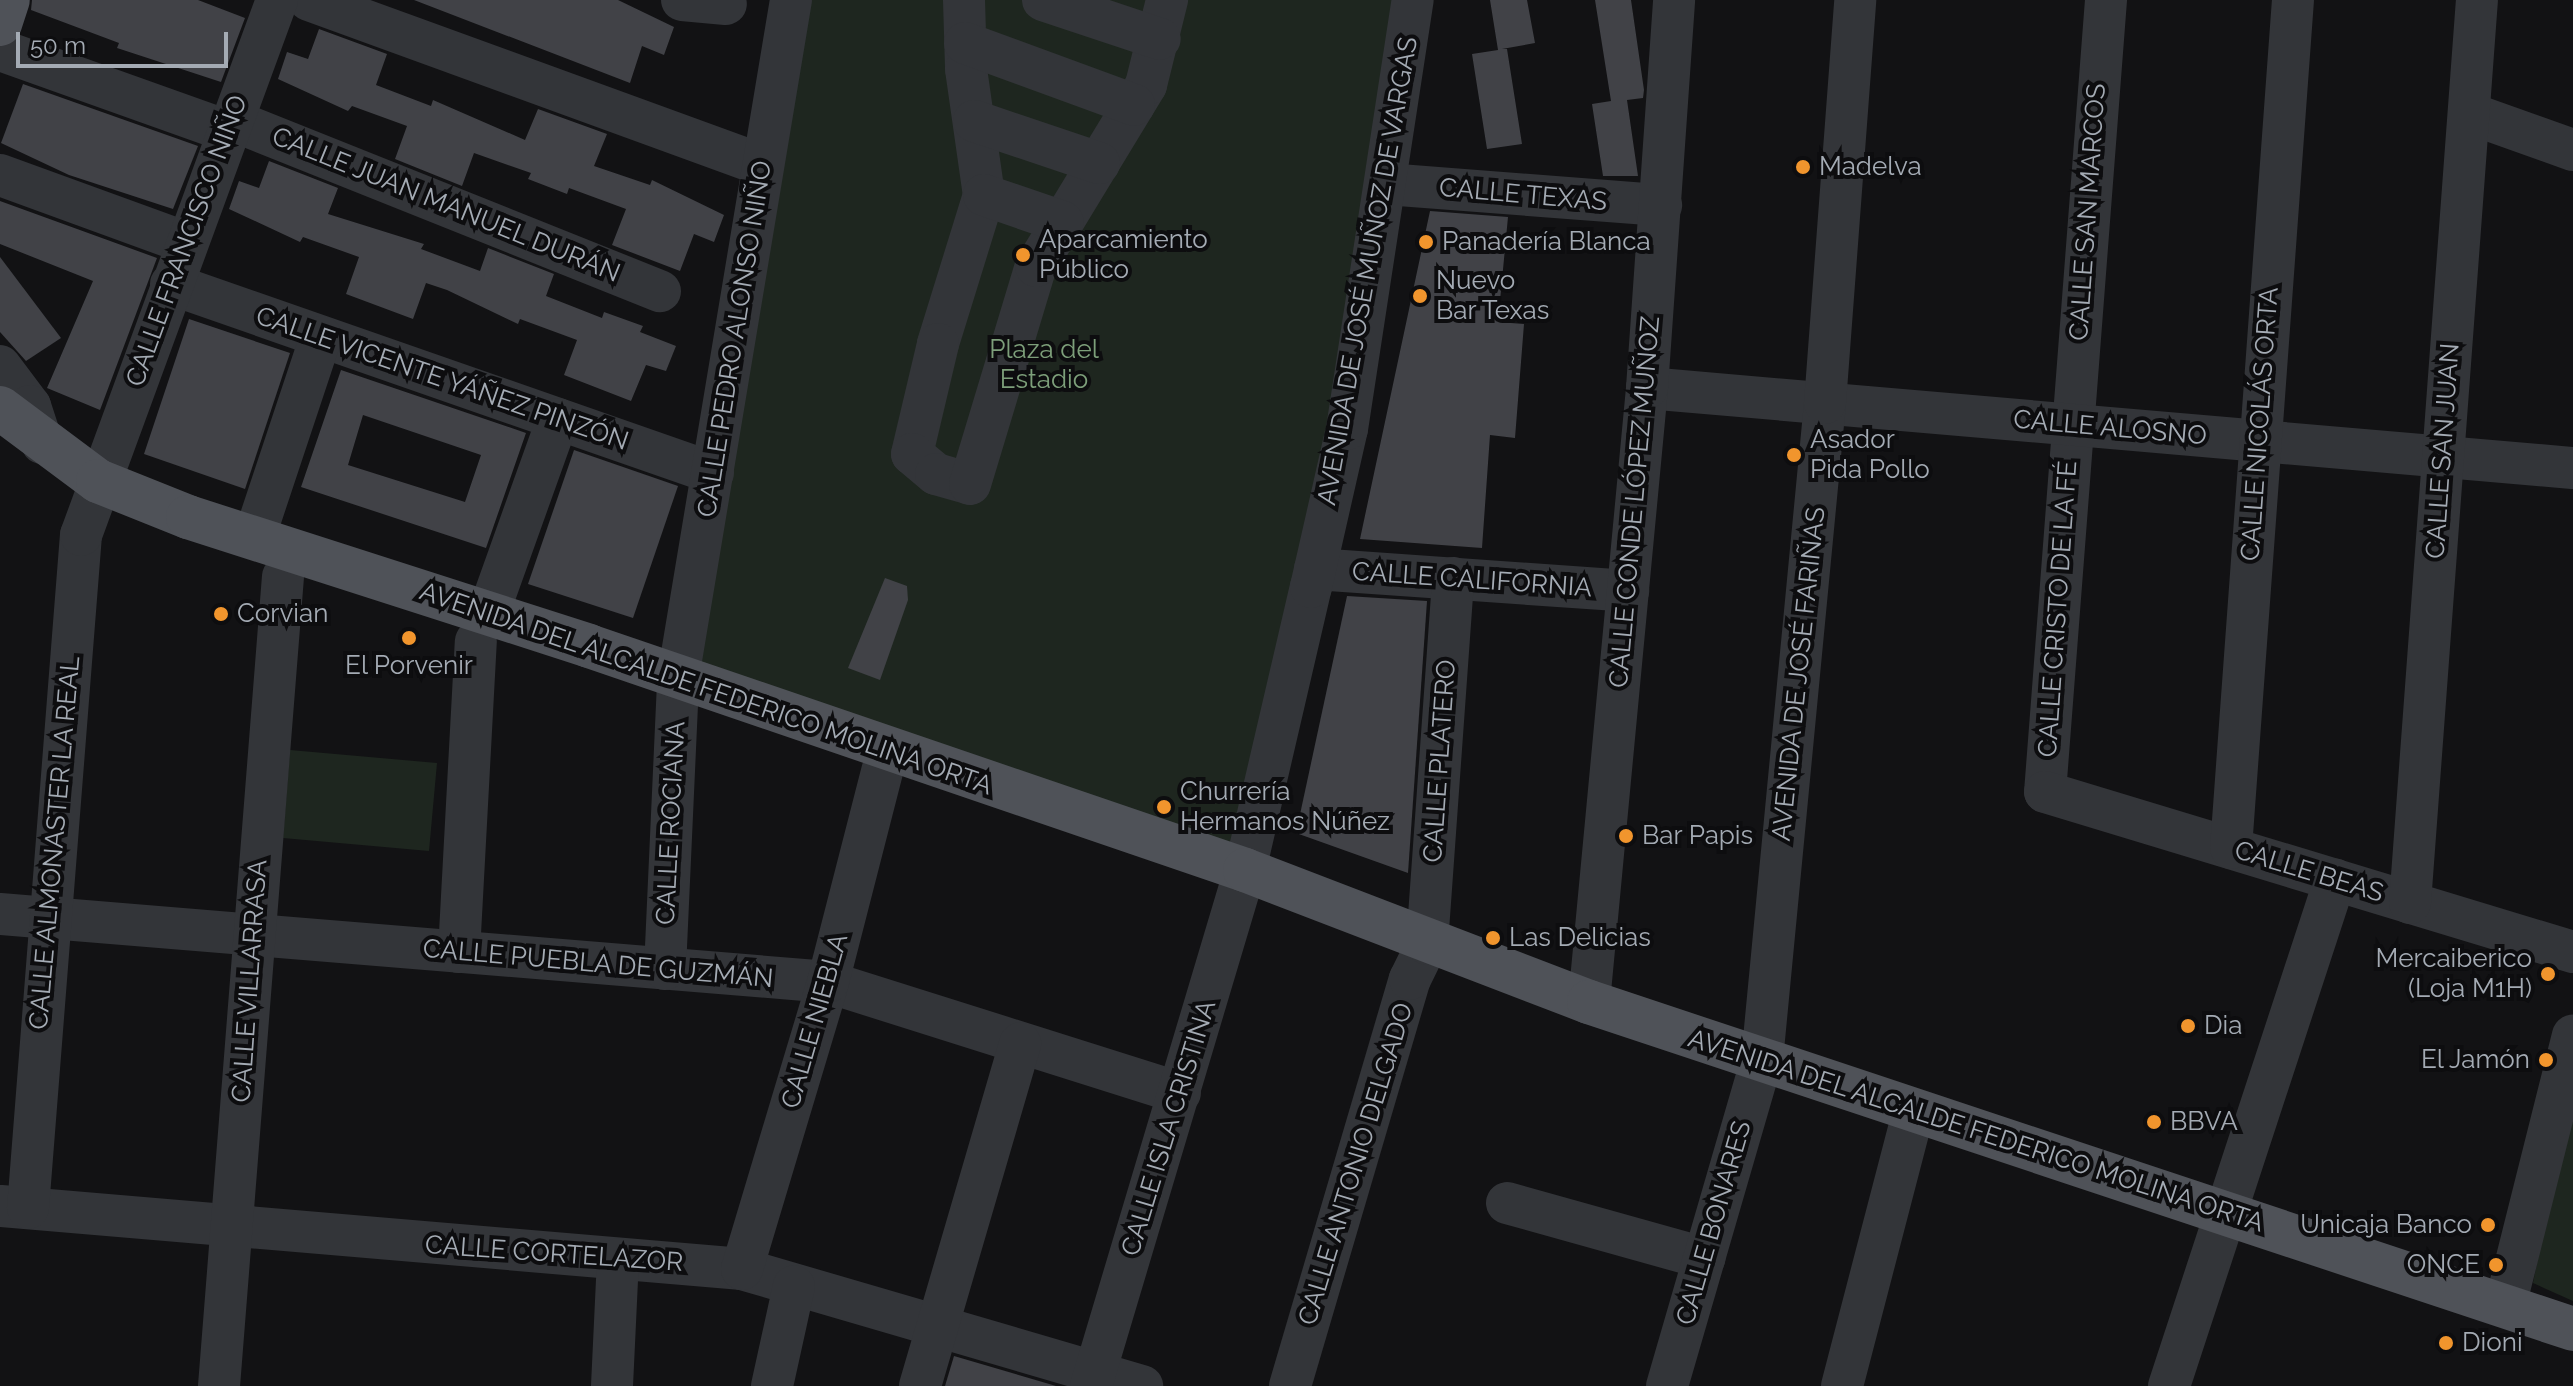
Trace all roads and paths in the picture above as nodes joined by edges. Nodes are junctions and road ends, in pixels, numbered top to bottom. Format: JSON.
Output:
{"nodes":[{"id":1,"x":8,"y":0,"type":"edge"},
{"id":2,"x":682,"y":0,"type":"edge"},
{"id":3,"x":791,"y":0,"type":"edge"},
{"id":4,"x":964,"y":0,"type":"edge"},
{"id":5,"x":1043,"y":0,"type":"edge"},
{"id":6,"x":1413,"y":0,"type":"edge"},
{"id":7,"x":1674,"y":0,"type":"edge"},
{"id":8,"x":1855,"y":0,"type":"edge"},
{"id":9,"x":2106,"y":0,"type":"edge"},
{"id":10,"x":2293,"y":0,"type":"edge"},
{"id":11,"x":2477,"y":0,"type":"edge"},
{"id":12,"x":276,"y":3,"type":"edge"},
{"id":13,"x":726,"y":4,"type":"dead end"},
{"id":14,"x":1163,"y":20,"type":"edge"},
{"id":15,"x":0,"y":24,"type":"edge"},
{"id":16,"x":965,"y":43,"type":"junction"},
{"id":17,"x":0,"y":50,"type":"edge"},
{"id":18,"x":1134,"y":105,"type":"junction"},
{"id":19,"x":2469,"y":113,"type":"junction"},
{"id":20,"x":974,"y":121,"type":"junction"},
{"id":21,"x":230,"y":125,"type":"junction"},
{"id":22,"x":2573,"y":150,"type":"edge"},
{"id":23,"x":1099,"y":163,"type":"junction"},
{"id":24,"x":763,"y":165,"type":"junction"},
{"id":25,"x":0,"y":175,"type":"edge"},
{"id":26,"x":1386,"y":184,"type":"junction"},
{"id":27,"x":984,"y":195,"type":"junction"},
{"id":28,"x":1661,"y":205,"type":"junction"},
{"id":29,"x":1063,"y":222,"type":"junction"},
{"id":30,"x":187,"y":243,"type":"junction"},
{"id":31,"x":171,"y":284,"type":"junction"},
{"id":32,"x":660,"y":291,"type":"dead end"},
{"id":33,"x":321,"y":337,"type":"junction"},
{"id":34,"x":0,"y":366,"type":"edge"},
{"id":35,"x":1647,"y":388,"type":"junction"},
{"id":36,"x":1825,"y":403,"type":"junction"},
{"id":37,"x":0,"y":408,"type":"edge"},
{"id":38,"x":558,"y":419,"type":"junction"},
{"id":39,"x":2072,"y":425,"type":"junction"},
{"id":40,"x":0,"y":433,"type":"edge"},
{"id":41,"x":2258,"y":441,"type":"junction"},
{"id":42,"x":42,"y":443,"type":"junction"},
{"id":43,"x":2443,"y":457,"type":"junction"},
{"id":44,"x":2573,"y":468,"type":"edge"},
{"id":45,"x":713,"y":473,"type":"junction"},
{"id":46,"x":94,"y":493,"type":"junction"},
{"id":47,"x":254,"y":538,"type":"junction"},
{"id":48,"x":1315,"y":569,"type":"junction"},
{"id":49,"x":283,"y":577,"type":"junction"},
{"id":50,"x":1453,"y":578,"type":"junction"},
{"id":51,"x":1628,"y":591,"type":"junction"},
{"id":52,"x":482,"y":627,"type":"junction"},
{"id":53,"x":677,"y":690,"type":"junction"},
{"id":54,"x":882,"y":771,"type":"junction"},
{"id":55,"x":2045,"y":792,"type":"joint"},
{"id":56,"x":2231,"y":848,"type":"junction"},
{"id":57,"x":1241,"y":880,"type":"junction"},
{"id":58,"x":2335,"y":880,"type":"junction"},
{"id":59,"x":2410,"y":903,"type":"junction"},
{"id":60,"x":0,"y":914,"type":"edge"},
{"id":61,"x":47,"y":918,"type":"junction"},
{"id":62,"x":253,"y":935,"type":"junction"},
{"id":63,"x":1427,"y":944,"type":"junction"},
{"id":64,"x":459,"y":952,"type":"junction"},
{"id":65,"x":2573,"y":952,"type":"edge"},
{"id":66,"x":665,"y":969,"type":"junction"},
{"id":67,"x":828,"y":982,"type":"junction"},
{"id":68,"x":1589,"y":1002,"type":"junction"},
{"id":69,"x":2573,"y":1035,"type":"edge"},
{"id":70,"x":1020,"y":1043,"type":"junction"},
{"id":71,"x":1762,"y":1060,"type":"junction"},
{"id":72,"x":1180,"y":1093,"type":"junction"},
{"id":73,"x":1914,"y":1110,"type":"junction"},
{"id":74,"x":1507,"y":1203,"type":"dead end"},
{"id":75,"x":14,"y":1207,"type":"edge"},
{"id":76,"x":2224,"y":1213,"type":"junction"},
{"id":77,"x":230,"y":1229,"type":"junction"},
{"id":78,"x":1704,"y":1258,"type":"junction"},
{"id":79,"x":618,"y":1259,"type":"junction"},
{"id":80,"x":742,"y":1269,"type":"junction"},
{"id":81,"x":794,"y":1286,"type":"junction"},
{"id":82,"x":2505,"y":1306,"type":"junction"},
{"id":83,"x":937,"y":1326,"type":"junction"},
{"id":84,"x":2573,"y":1329,"type":"edge"},
{"id":85,"x":1093,"y":1379,"type":"edge"},
{"id":86,"x":1679,"y":1383,"type":"edge"},
{"id":87,"x":219,"y":1386,"type":"edge"},
{"id":88,"x":612,"y":1386,"type":"edge"},
{"id":89,"x":772,"y":1386,"type":"edge"},
{"id":90,"x":920,"y":1386,"type":"edge"},
{"id":91,"x":1142,"y":1386,"type":"edge"},
{"id":92,"x":1290,"y":1386,"type":"edge"},
{"id":93,"x":1842,"y":1386,"type":"edge"},
{"id":94,"x":2169,"y":1386,"type":"edge"}],
"edges":[{"from":1,"to":15,"type":"main road"},
{"from":2,"to":13,"type":"street"},
{"from":3,"to":24,"type":"street","name":"CALLE PEDRO ALONSO NIÑO"},
{"from":4,"to":16,"type":"street"},
{"from":5,"to":14,"type":"street"},
{"from":6,"to":26,"type":"street","name":"AVENIDA DE JOSÉ MUÑOZ DE VARGAS"},
{"from":7,"to":28,"type":"street","name":"CALLE CONDE LÓPEZ MUÑOZ"},
{"from":8,"to":36,"type":"street","name":"AVENIDA DE JOSÉ FARIÑAS"},
{"from":9,"to":39,"type":"street","name":"CALLE SAN MARCOS"},
{"from":10,"to":41,"type":"street","name":"CALLE NICOLÁS ORTA"},
{"from":11,"to":19,"type":"street","name":"CALLE SAN JUAN"},
{"from":12,"to":21,"type":"street","name":"CALLE FRANCISCO NIÑO"},
{"from":12,"to":24,"type":"street"},
{"from":14,"to":18,"type":"street"},
{"from":16,"to":18,"type":"street"},
{"from":16,"to":20,"type":"street"},
{"from":17,"to":21,"type":"street","name":"CALLE JUAN MANUEL DURÁN"},
{"from":18,"to":23,"type":"street"},
{"from":19,"to":22,"type":"street"},
{"from":19,"to":43,"type":"street","name":"CALLE SAN JUAN"},
{"from":20,"to":23,"type":"street"},
{"from":20,"to":27,"type":"street"},
{"from":21,"to":30,"type":"street","name":"CALLE FRANCISCO NIÑO"},
{"from":21,"to":32,"type":"street","name":"CALLE JUAN MANUEL DURÁN"},
{"from":23,"to":29,"type":"street"},
{"from":24,"to":45,"type":"street","name":"CALLE PEDRO ALONSO NIÑO"},
{"from":25,"to":30,"type":"street"},
{"from":26,"to":28,"type":"street","name":"CALLE TEXAS"},
{"from":26,"to":48,"type":"street","name":"AVENIDA DE JOSÉ MUÑOZ DE VARGAS"},
{"from":27,"to":29,"type":"street"},
{"from":27,"to":29,"type":"street"},
{"from":28,"to":35,"type":"street","name":"CALLE CONDE LÓPEZ MUÑOZ"},
{"from":30,"to":31,"type":"street","name":"CALLE FRANCISCO NIÑO"},
{"from":31,"to":33,"type":"street","name":"CALLE VICENTE YÁÑEZ PINZÓN"},
{"from":31,"to":46,"type":"street","name":"CALLE FRANCISCO NIÑO"},
{"from":33,"to":38,"type":"street","name":"CALLE VICENTE YÁÑEZ PINZÓN"},
{"from":33,"to":47,"type":"street"},
{"from":34,"to":42,"type":"street"},
{"from":35,"to":36,"type":"street","name":"CALLE ALOSNO"},
{"from":35,"to":51,"type":"street","name":"CALLE CONDE LÓPEZ MUÑOZ"},
{"from":36,"to":39,"type":"street","name":"CALLE ALOSNO"},
{"from":36,"to":71,"type":"street","name":"AVENIDA DE JOSÉ FARIÑAS"},
{"from":37,"to":42,"type":"main road","name":"AVENIDA DEL ALCALDE FEDERICO MOLINA ORTA"},
{"from":38,"to":45,"type":"street","name":"CALLE VICENTE YÁÑEZ PINZÓN"},
{"from":38,"to":52,"type":"street"},
{"from":39,"to":41,"type":"street","name":"CALLE ALOSNO"},
{"from":39,"to":55,"type":"street","name":"CALLE CRISTO DE LA FÉ"},
{"from":40,"to":46,"type":"main road","name":"AVENIDA DEL ALCALDE FEDERICO MOLINA ORTA"},
{"from":41,"to":43,"type":"street","name":"CALLE ALOSNO"},
{"from":41,"to":56,"type":"street","name":"CALLE NICOLÁS ORTA"},
{"from":42,"to":46,"type":"main road","name":"AVENIDA DEL ALCALDE FEDERICO MOLINA ORTA"},
{"from":43,"to":44,"type":"street","name":"CALLE ALOSNO"},
{"from":43,"to":59,"type":"street","name":"CALLE SAN JUAN"},
{"from":45,"to":53,"type":"street","name":"CALLE PEDRO ALONSO NIÑO"},
{"from":46,"to":47,"type":"main road","name":"AVENIDA DEL ALCALDE FEDERICO MOLINA ORTA"},
{"from":46,"to":49,"type":"main road","name":"AVENIDA DEL ALCALDE FEDERICO MOLINA ORTA"},
{"from":46,"to":61,"type":"street","name":"CALLE ALMONASTER LA REAL"},
{"from":47,"to":52,"type":"main road","name":"AVENIDA DEL ALCALDE FEDERICO MOLINA ORTA"},
{"from":48,"to":50,"type":"street","name":"CALLE CALIFORNIA"},
{"from":48,"to":57,"type":"street","name":"AVENIDA DE JOSÉ MUÑOZ DE VARGAS"},
{"from":49,"to":52,"type":"main road","name":"AVENIDA DEL ALCALDE FEDERICO MOLINA ORTA"},
{"from":49,"to":62,"type":"street","name":"CALLE VILLARRASA"},
{"from":50,"to":51,"type":"street","name":"CALLE CALIFORNIA"},
{"from":50,"to":63,"type":"street","name":"CALLE PLATERO"},
{"from":51,"to":68,"type":"street","name":"CALLE CONDE LÓPEZ MUÑOZ"},
{"from":52,"to":53,"type":"main road","name":"AVENIDA DEL ALCALDE FEDERICO MOLINA ORTA"},
{"from":52,"to":64,"type":"street"},
{"from":53,"to":54,"type":"main road","name":"AVENIDA DEL ALCALDE FEDERICO MOLINA ORTA"},
{"from":53,"to":57,"type":"main road","name":"AVENIDA DEL ALCALDE FEDERICO MOLINA ORTA"},
{"from":53,"to":66,"type":"street","name":"CALLE ROCIANA"},
{"from":54,"to":57,"type":"main road","name":"AVENIDA DEL ALCALDE FEDERICO MOLINA ORTA"},
{"from":54,"to":67,"type":"street","name":"CALLE NIEBLA"},
{"from":55,"to":56,"type":"street","name":"CALLE BEAS"},
{"from":56,"to":58,"type":"street","name":"CALLE BEAS"},
{"from":57,"to":63,"type":"main road","name":"AVENIDA DEL ALCALDE FEDERICO MOLINA ORTA"},
{"from":57,"to":72,"type":"street","name":"CALLE ISLA CRISTINA"},
{"from":58,"to":59,"type":"street","name":"CALLE BEAS"},
{"from":58,"to":76,"type":"street"},
{"from":59,"to":65,"type":"street","name":"CALLE BEAS"},
{"from":60,"to":61,"type":"street","name":"CALLE PUEBLA DE GUZMÁN"},
{"from":61,"to":62,"type":"street","name":"CALLE PUEBLA DE GUZMÁN"},
{"from":61,"to":75,"type":"street","name":"CALLE ALMONASTER LA REAL"},
{"from":62,"to":64,"type":"street","name":"CALLE PUEBLA DE GUZMÁN"},
{"from":62,"to":77,"type":"street","name":"CALLE VILLARRASA"},
{"from":63,"to":68,"type":"main road","name":"AVENIDA DEL ALCALDE FEDERICO MOLINA ORTA"},
{"from":63,"to":92,"type":"street","name":"CALLE ANTONIO DELGADO"},
{"from":64,"to":66,"type":"street","name":"CALLE PUEBLA DE GUZMÁN"},
{"from":66,"to":67,"type":"street","name":"CALLE PUEBLA DE GUZMÁN"},
{"from":67,"to":70,"type":"street","name":"CALLE PUEBLA DE GUZMÁN"},
{"from":67,"to":80,"type":"street","name":"CALLE NIEBLA"},
{"from":68,"to":71,"type":"main road","name":"AVENIDA DEL ALCALDE FEDERICO MOLINA ORTA"},
{"from":69,"to":82,"type":"street"},
{"from":70,"to":72,"type":"street","name":"CALLE PUEBLA DE GUZMÁN"},
{"from":70,"to":83,"type":"street"},
{"from":71,"to":73,"type":"main road","name":"AVENIDA DEL ALCALDE FEDERICO MOLINA ORTA"},
{"from":71,"to":78,"type":"street","name":"CALLE BONARES"},
{"from":72,"to":85,"type":"street","name":"CALLE ISLA CRISTINA"},
{"from":73,"to":76,"type":"main road","name":"AVENIDA DEL ALCALDE FEDERICO MOLINA ORTA"},
{"from":73,"to":93,"type":"street"},
{"from":74,"to":78,"type":"street"},
{"from":75,"to":77,"type":"street","name":"CALLE CORTELAZOR"},
{"from":76,"to":82,"type":"main road","name":"AVENIDA DEL ALCALDE FEDERICO MOLINA ORTA"},
{"from":76,"to":94,"type":"street"},
{"from":77,"to":79,"type":"street","name":"CALLE CORTELAZOR"},
{"from":77,"to":87,"type":"street","name":"CALLE VILLARRASA"},
{"from":78,"to":86,"type":"street","name":"CALLE BONARES"},
{"from":79,"to":80,"type":"street","name":"CALLE CORTELAZOR"},
{"from":79,"to":88,"type":"street"},
{"from":80,"to":81,"type":"street","name":"CALLE CORTELAZOR"},
{"from":81,"to":83,"type":"street","name":"CALLE CORTELAZOR"},
{"from":81,"to":89,"type":"street"},
{"from":82,"to":84,"type":"main road","name":"AVENIDA DEL ALCALDE FEDERICO MOLINA ORTA"},
{"from":83,"to":85,"type":"street","name":"CALLE CORTELAZOR"},
{"from":83,"to":90,"type":"street"},
{"from":85,"to":91,"type":"street","name":"CALLE CORTELAZOR"}]}
